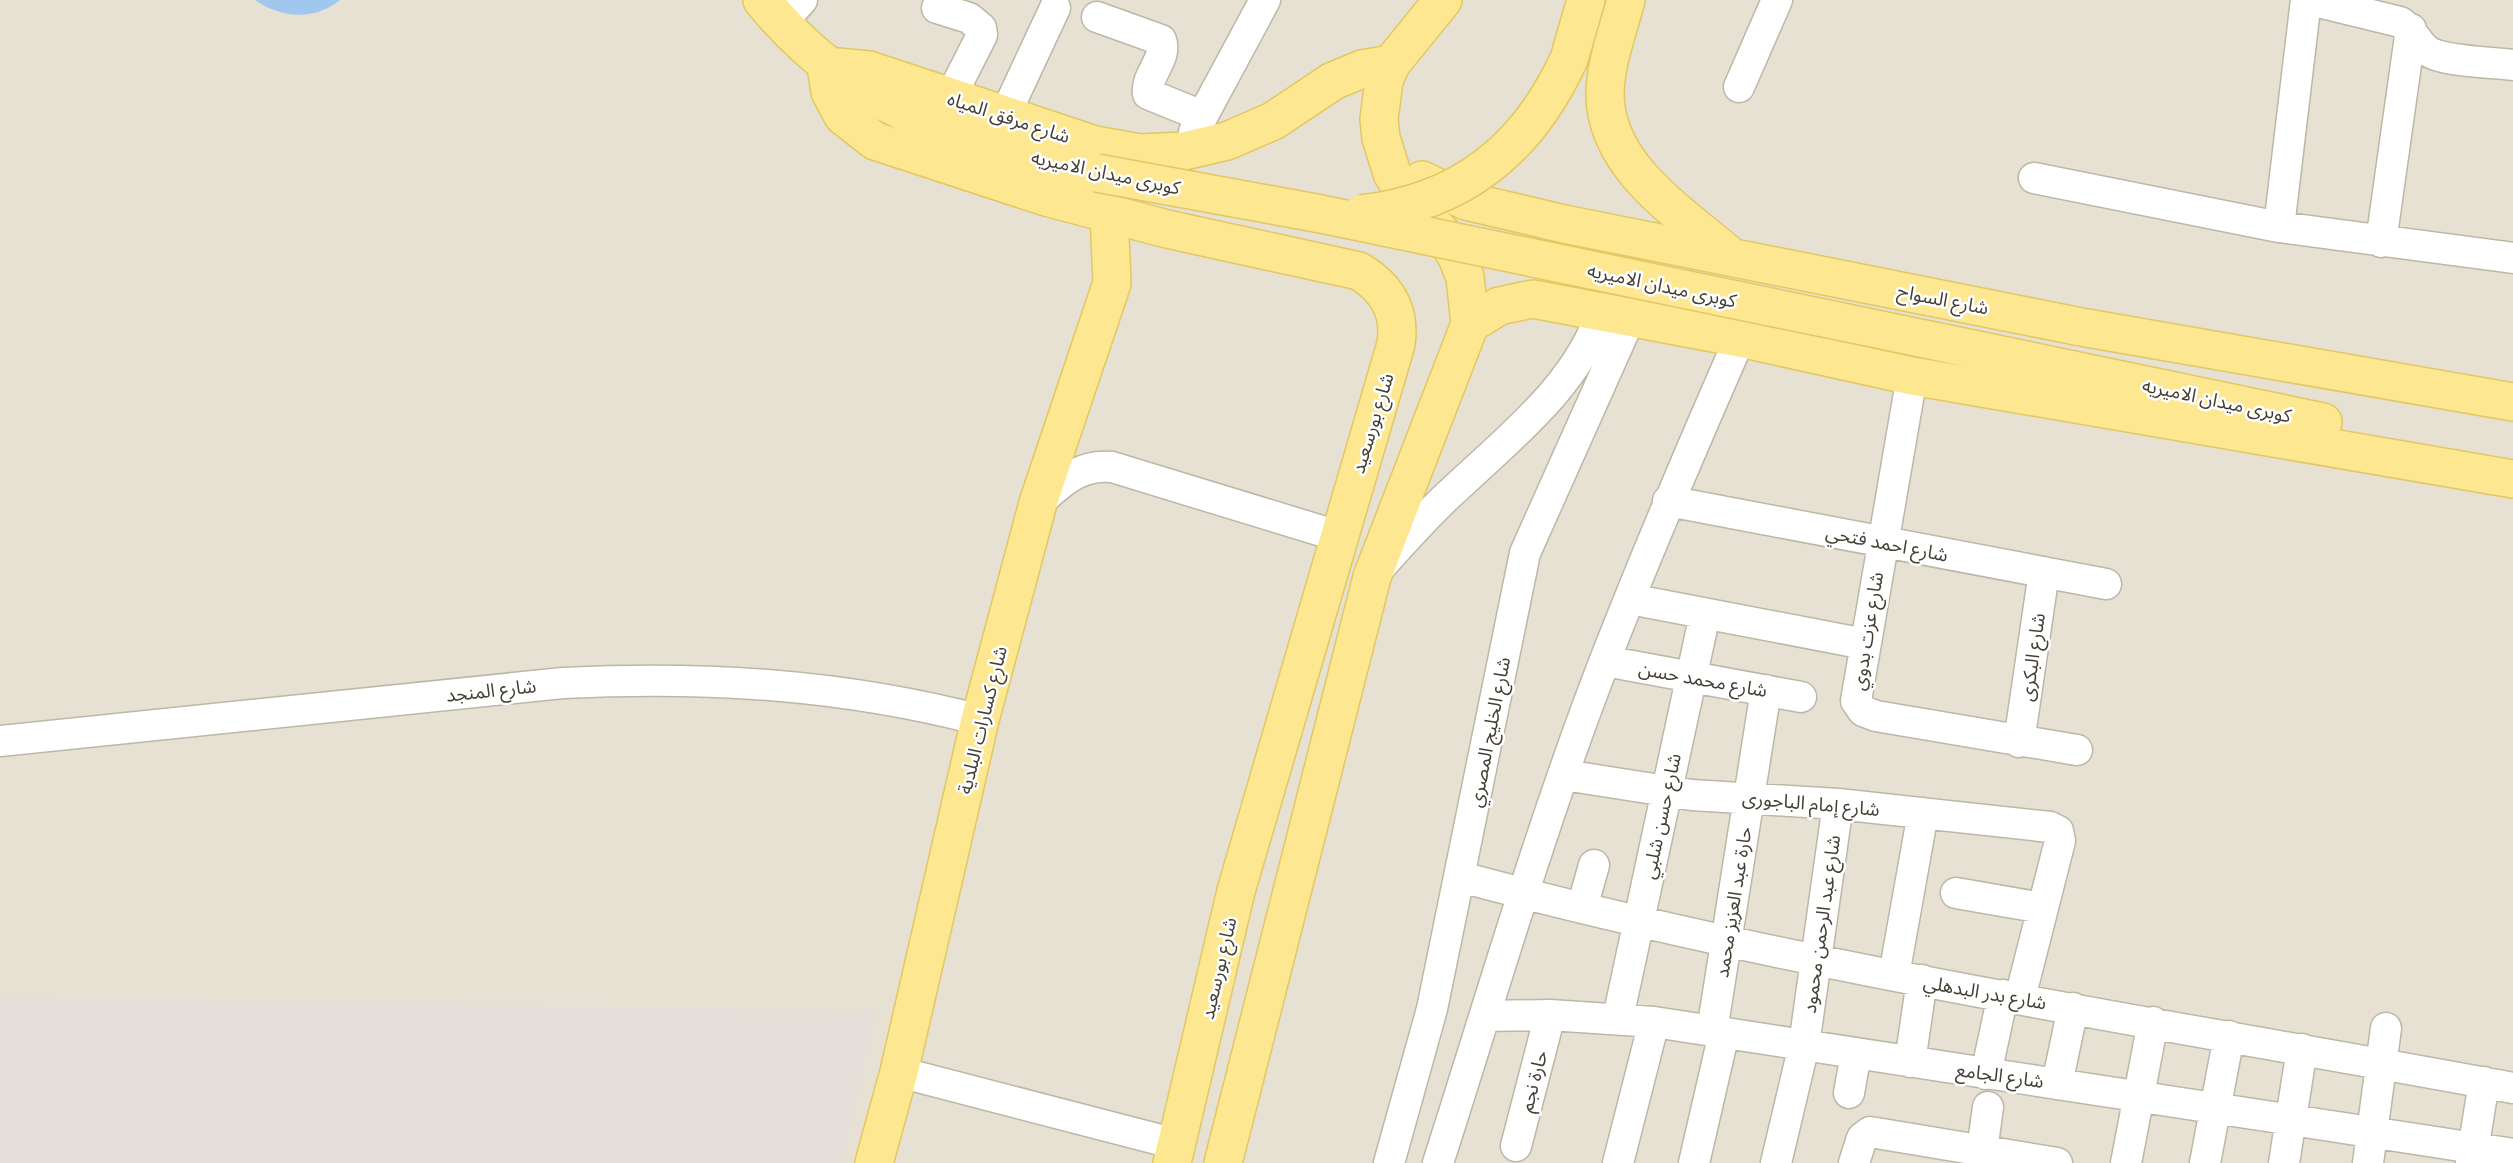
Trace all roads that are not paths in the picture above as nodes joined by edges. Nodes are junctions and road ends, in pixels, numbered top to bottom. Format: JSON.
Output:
{"nodes":[{"id":1,"x":1265,"y":0,"type":"edge"},
{"id":2,"x":1443,"y":0,"type":"edge"},
{"id":3,"x":1586,"y":0,"type":"edge"},
{"id":4,"x":1626,"y":0,"type":"edge"},
{"id":5,"x":1777,"y":0,"type":"edge"},
{"id":6,"x":2308,"y":0,"type":"edge"},
{"id":7,"x":782,"y":8,"type":"edge"},
{"id":8,"x":936,"y":8,"type":"dead end"},
{"id":9,"x":1055,"y":8,"type":"dead end"},
{"id":10,"x":1097,"y":17,"type":"dead end"},
{"id":11,"x":2411,"y":29,"type":"junction"},
{"id":12,"x":1391,"y":64,"type":"junction"},
{"id":13,"x":2513,"y":65,"type":"edge"},
{"id":14,"x":826,"y":66,"type":"junction"},
{"id":15,"x":1739,"y":87,"type":"dead end"},
{"id":16,"x":950,"y":97,"type":"junction"},
{"id":17,"x":1005,"y":116,"type":"junction"},
{"id":18,"x":1202,"y":116,"type":"junction"},
{"id":19,"x":1184,"y":151,"type":"junction"},
{"id":20,"x":1385,"y":156,"type":"junction"},
{"id":21,"x":2034,"y":178,"type":"dead end"},
{"id":22,"x":1109,"y":214,"type":"junction"},
{"id":23,"x":1321,"y":214,"type":"junction"},
{"id":24,"x":1564,"y":224,"type":"junction"},
{"id":25,"x":2279,"y":227,"type":"junction"},
{"id":26,"x":1167,"y":229,"type":"junction"},
{"id":27,"x":2381,"y":242,"type":"junction"},
{"id":28,"x":1731,"y":257,"type":"junction"},
{"id":29,"x":2513,"y":258,"type":"edge"},
{"id":30,"x":1112,"y":284,"type":"junction"},
{"id":31,"x":1533,"y":299,"type":"junction"},
{"id":32,"x":1617,"y":313,"type":"junction"},
{"id":33,"x":1470,"y":324,"type":"junction"},
{"id":34,"x":1740,"y":338,"type":"junction"},
{"id":35,"x":1912,"y":376,"type":"junction"},
{"id":36,"x":2513,"y":402,"type":"edge"},
{"id":37,"x":2513,"y":465,"type":"edge"},
{"id":38,"x":2513,"y":479,"type":"edge"},
{"id":39,"x":1668,"y":501,"type":"junction"},
{"id":40,"x":1038,"y":503,"type":"junction"},
{"id":41,"x":1338,"y":537,"type":"junction"},
{"id":42,"x":1882,"y":542,"type":"junction"},
{"id":43,"x":2044,"y":572,"type":"junction"},
{"id":44,"x":1371,"y":577,"type":"junction"},
{"id":45,"x":2106,"y":584,"type":"dead end"},
{"id":46,"x":1630,"y":599,"type":"junction"},
{"id":47,"x":1705,"y":614,"type":"junction"},
{"id":48,"x":1865,"y":644,"type":"junction"},
{"id":49,"x":1605,"y":661,"type":"junction"},
{"id":50,"x":1692,"y":676,"type":"junction"},
{"id":51,"x":1766,"y":690,"type":"junction"},
{"id":52,"x":1801,"y":697,"type":"dead end"},
{"id":53,"x":980,"y":720,"type":"junction"},
{"id":54,"x":0,"y":741,"type":"edge"},
{"id":55,"x":2019,"y":741,"type":"junction"},
{"id":56,"x":2077,"y":750,"type":"dead end"},
{"id":57,"x":1564,"y":775,"type":"junction"},
{"id":58,"x":1665,"y":792,"type":"junction"},
{"id":59,"x":1750,"y":796,"type":"junction"},
{"id":60,"x":1838,"y":804,"type":"junction"},
{"id":61,"x":1923,"y":813,"type":"junction"},
{"id":62,"x":1255,"y":823,"type":"junction"},
{"id":63,"x":1308,"y":828,"type":"junction"},
{"id":64,"x":1594,"y":866,"type":"dead end"},
{"id":65,"x":1461,"y":877,"type":"junction"},
{"id":66,"x":1236,"y":891,"type":"junction"},
{"id":67,"x":1522,"y":893,"type":"junction"},
{"id":68,"x":1956,"y":893,"type":"dead end"},
{"id":69,"x":1292,"y":896,"type":"junction"},
{"id":70,"x":1582,"y":908,"type":"junction"},
{"id":71,"x":2042,"y":908,"type":"junction"},
{"id":72,"x":1639,"y":922,"type":"junction"},
{"id":73,"x":1726,"y":941,"type":"junction"},
{"id":74,"x":1816,"y":960,"type":"junction"},
{"id":75,"x":1908,"y":978,"type":"junction"},
{"id":76,"x":2011,"y":997,"type":"junction"},
{"id":77,"x":2073,"y":1008,"type":"junction"},
{"id":78,"x":1550,"y":1015,"type":"junction"},
{"id":79,"x":1485,"y":1016,"type":"junction"},
{"id":80,"x":1618,"y":1018,"type":"junction"},
{"id":81,"x":1654,"y":1022,"type":"junction"},
{"id":82,"x":2153,"y":1022,"type":"junction"},
{"id":83,"x":2386,"y":1028,"type":"dead end"},
{"id":84,"x":1718,"y":1032,"type":"junction"},
{"id":85,"x":2229,"y":1036,"type":"junction"},
{"id":86,"x":1804,"y":1045,"type":"junction"},
{"id":87,"x":2302,"y":1049,"type":"junction"},
{"id":88,"x":1856,"y":1053,"type":"junction"},
{"id":89,"x":1910,"y":1062,"type":"junction"},
{"id":90,"x":2381,"y":1065,"type":"junction"},
{"id":91,"x":899,"y":1072,"type":"junction"},
{"id":92,"x":1986,"y":1074,"type":"junction"},
{"id":93,"x":2484,"y":1082,"type":"junction"},
{"id":94,"x":2057,"y":1084,"type":"junction"},
{"id":95,"x":2513,"y":1088,"type":"edge"},
{"id":96,"x":1849,"y":1093,"type":"dead end"},
{"id":97,"x":2139,"y":1096,"type":"junction"},
{"id":98,"x":1988,"y":1107,"type":"dead end"},
{"id":99,"x":2216,"y":1108,"type":"junction"},
{"id":100,"x":2291,"y":1120,"type":"junction"},
{"id":101,"x":2372,"y":1132,"type":"junction"},
{"id":102,"x":1516,"y":1146,"type":"dead end"},
{"id":103,"x":1858,"y":1151,"type":"edge"},
{"id":104,"x":1982,"y":1151,"type":"junction"},
{"id":105,"x":1174,"y":1154,"type":"edge"},
{"id":106,"x":1939,"y":1154,"type":"edge"},
{"id":107,"x":2513,"y":1154,"type":"edge"},
{"id":108,"x":2472,"y":1155,"type":"edge"},
{"id":109,"x":874,"y":1163,"type":"edge"},
{"id":110,"x":1223,"y":1163,"type":"edge"},
{"id":111,"x":1389,"y":1163,"type":"edge"},
{"id":112,"x":1438,"y":1163,"type":"edge"},
{"id":113,"x":1618,"y":1163,"type":"edge"},
{"id":114,"x":1694,"y":1163,"type":"edge"},
{"id":115,"x":1776,"y":1163,"type":"edge"},
{"id":116,"x":2057,"y":1163,"type":"edge"},
{"id":117,"x":2126,"y":1163,"type":"edge"},
{"id":118,"x":2205,"y":1163,"type":"edge"},
{"id":119,"x":2284,"y":1163,"type":"edge"},
{"id":120,"x":2368,"y":1163,"type":"edge"}],
"edges":[{"from":1,"to":18,"type":"street"},
{"from":2,"to":12,"type":"main road"},
{"from":3,"to":23,"type":"main road","bridge":true},
{"from":4,"to":28,"type":"main road"},
{"from":5,"to":15,"type":"street"},
{"from":6,"to":11,"type":"street"},
{"from":6,"to":25,"type":"street"},
{"from":7,"to":14,"type":"main road"},
{"from":8,"to":16,"type":"street"},
{"from":9,"to":17,"type":"street"},
{"from":10,"to":18,"type":"street"},
{"from":11,"to":13,"type":"street"},
{"from":11,"to":27,"type":"street"},
{"from":12,"to":19,"type":"main road","name":"شارع مرفق المياه"},
{"from":12,"to":20,"type":"main road"},
{"from":14,"to":16,"type":"main road","name":"شارع مرفق المياه"},
{"from":14,"to":22,"type":"main road","name":"شارع بورسعيد"},
{"from":14,"to":23,"type":"main road","name":"كوبرى ميدان الاميريه","bridge":true},
{"from":16,"to":17,"type":"main road","name":"شارع مرفق المياه"},
{"from":17,"to":19,"type":"main road","name":"شارع مرفق المياه"},
{"from":18,"to":19,"type":"street"},
{"from":20,"to":24,"type":"main road","name":"شارع السواح"},
{"from":20,"to":33,"type":"main road"},
{"from":21,"to":25,"type":"street"},
{"from":22,"to":26,"type":"main road","name":"شارع بورسعيد"},
{"from":22,"to":30,"type":"main road","name":"شارع كسارات البلدية"},
{"from":23,"to":37,"type":"main road","name":"كوبرى ميدان الاميريه","bridge":true},
{"from":24,"to":28,"type":"main road","name":"شارع السواح"},
{"from":24,"to":31,"type":"main road"},
{"from":25,"to":27,"type":"street"},
{"from":26,"to":30,"type":"main road","name":"شارع كسارات البلدية"},
{"from":26,"to":41,"type":"main road","name":"شارع بورسعيد"},
{"from":27,"to":29,"type":"street"},
{"from":28,"to":36,"type":"main road","name":"شارع السواح"},
{"from":30,"to":40,"type":"main road","name":"شارع كسارات البلدية"},
{"from":31,"to":32,"type":"main road"},
{"from":31,"to":33,"type":"main road"},
{"from":32,"to":34,"type":"main road"},
{"from":32,"to":44,"type":"street"},
{"from":32,"to":65,"type":"street","name":"شارع الخليج المصري"},
{"from":33,"to":44,"type":"main road"},
{"from":34,"to":35,"type":"main road"},
{"from":34,"to":39,"type":"street"},
{"from":35,"to":38,"type":"main road"},
{"from":35,"to":42,"type":"street","name":"شارع عزت بدوي"},
{"from":39,"to":42,"type":"street","name":"شارع احمد فتحي"},
{"from":39,"to":46,"type":"street"},
{"from":40,"to":41,"type":"street"},
{"from":40,"to":53,"type":"main road","name":"شارع كسارات البلدية"},
{"from":41,"to":62,"type":"main road","name":"شارع بورسعيد"},
{"from":42,"to":43,"type":"street","name":"شارع احمد فتحي"},
{"from":42,"to":48,"type":"street","name":"شارع عزت بدوي"},
{"from":43,"to":45,"type":"street","name":"شارع احمد فتحي"},
{"from":43,"to":55,"type":"street","name":"شارع البكرى"},
{"from":44,"to":63,"type":"main road"},
{"from":46,"to":47,"type":"street"},
{"from":46,"to":49,"type":"street"},
{"from":47,"to":48,"type":"street"},
{"from":47,"to":50,"type":"street","name":"شارع حسن شلبي"},
{"from":48,"to":55,"type":"street","name":"شارع عزت بدوي"},
{"from":49,"to":50,"type":"street","name":"شارع محمد حسن"},
{"from":49,"to":57,"type":"street"},
{"from":50,"to":51,"type":"street","name":"شارع محمد حسن"},
{"from":50,"to":58,"type":"street","name":"شارع حسن شلبي"},
{"from":51,"to":52,"type":"street","name":"شارع محمد حسن"},
{"from":51,"to":59,"type":"street","name":"حارة عبد العزيز محمد"},
{"from":53,"to":54,"type":"street","name":"شارع المنجد"},
{"from":53,"to":91,"type":"main road","name":"شارع كسارات البلدية"},
{"from":55,"to":56,"type":"street","name":"شارع عزت بدوي"},
{"from":57,"to":58,"type":"street","name":"شارع إمام الباجورى"},
{"from":57,"to":67,"type":"street"},
{"from":58,"to":59,"type":"street","name":"شارع إمام الباجورى"},
{"from":58,"to":72,"type":"street","name":"شارع حسن شلبي"},
{"from":59,"to":60,"type":"street","name":"شارع إمام الباجورى"},
{"from":59,"to":73,"type":"street","name":"حارة عبد العزيز محمد"},
{"from":60,"to":61,"type":"street","name":"شارع إمام الباجورى"},
{"from":60,"to":74,"type":"street","name":"شارع عبد الرحمن محمود"},
{"from":61,"to":71,"type":"street","name":"شارع إمام الباجورى"},
{"from":61,"to":75,"type":"street"},
{"from":62,"to":63,"type":"main road"},
{"from":62,"to":66,"type":"main road","name":"شارع بورسعيد"},
{"from":63,"to":69,"type":"main road"},
{"from":64,"to":70,"type":"street"},
{"from":65,"to":67,"type":"street","name":"شارع بدر البدهلي"},
{"from":65,"to":111,"type":"street","name":"شارع الخليج المصري"},
{"from":66,"to":69,"type":"main road"},
{"from":66,"to":105,"type":"main road","name":"شارع بورسعيد"},
{"from":67,"to":70,"type":"street","name":"شارع بدر البدهلي"},
{"from":67,"to":79,"type":"street"},
{"from":68,"to":71,"type":"street"},
{"from":69,"to":110,"type":"main road"},
{"from":70,"to":72,"type":"street","name":"شارع بدر البدهلي"},
{"from":71,"to":76,"type":"street"},
{"from":72,"to":73,"type":"street","name":"شارع بدر البدهلي"},
{"from":72,"to":80,"type":"street","name":"شارع حسن شلبي"},
{"from":73,"to":74,"type":"street","name":"شارع بدر البدهلي"},
{"from":73,"to":84,"type":"street","name":"حارة عبد العزيز محمد"},
{"from":74,"to":75,"type":"street","name":"شارع بدر البدهلي"},
{"from":74,"to":86,"type":"street","name":"شارع عبد الرحمن محمود"},
{"from":75,"to":76,"type":"street","name":"شارع بدر البدهلي"},
{"from":75,"to":89,"type":"street"},
{"from":76,"to":77,"type":"street","name":"شارع بدر البدهلي"},
{"from":76,"to":92,"type":"street"},
{"from":77,"to":82,"type":"street","name":"شارع بدر البدهلي"},
{"from":77,"to":94,"type":"street"},
{"from":78,"to":79,"type":"street","name":"شارع الجامع"},
{"from":78,"to":80,"type":"street","name":"شارع الجامع"},
{"from":78,"to":102,"type":"street","name":"حارة نجم"},
{"from":79,"to":112,"type":"street"},
{"from":80,"to":81,"type":"street","name":"شارع الجامع"},
{"from":81,"to":84,"type":"street","name":"شارع الجامع"},
{"from":81,"to":113,"type":"street"},
{"from":82,"to":85,"type":"street","name":"شارع بدر البدهلي"},
{"from":82,"to":97,"type":"street"},
{"from":83,"to":90,"type":"street"},
{"from":84,"to":86,"type":"street","name":"شارع الجامع"},
{"from":84,"to":114,"type":"street","name":"حارة عبد العزيز محمد"},
{"from":85,"to":87,"type":"street","name":"شارع بدر البدهلي"},
{"from":85,"to":99,"type":"street"},
{"from":86,"to":88,"type":"street","name":"شارع الجامع"},
{"from":86,"to":115,"type":"street","name":"شارع عبد الرحمن محمود"},
{"from":87,"to":90,"type":"street","name":"شارع بدر البدهلي"},
{"from":87,"to":100,"type":"street"},
{"from":88,"to":89,"type":"street","name":"شارع الجامع"},
{"from":88,"to":96,"type":"street"},
{"from":89,"to":92,"type":"street","name":"شارع الجامع"},
{"from":90,"to":93,"type":"street","name":"شارع بدر البدهلي"},
{"from":90,"to":101,"type":"street"},
{"from":91,"to":105,"type":"street"},
{"from":91,"to":109,"type":"main road","name":"شارع كسارات البلدية"},
{"from":92,"to":94,"type":"street","name":"شارع الجامع"},
{"from":93,"to":95,"type":"street","name":"شارع بدر البدهلي"},
{"from":93,"to":108,"type":"street"},
{"from":94,"to":97,"type":"street","name":"شارع الجامع"},
{"from":97,"to":99,"type":"street","name":"شارع الجامع"},
{"from":97,"to":117,"type":"street"},
{"from":98,"to":104,"type":"street"},
{"from":99,"to":100,"type":"street","name":"شارع الجامع"},
{"from":99,"to":118,"type":"street"},
{"from":100,"to":101,"type":"street","name":"شارع الجامع"},
{"from":100,"to":119,"type":"street"},
{"from":101,"to":108,"type":"street","name":"شارع الجامع"},
{"from":101,"to":120,"type":"street"},
{"from":103,"to":106,"type":"street"},
{"from":104,"to":106,"type":"street"},
{"from":104,"to":116,"type":"street"},
{"from":107,"to":108,"type":"street","name":"شارع الجامع"}]}
